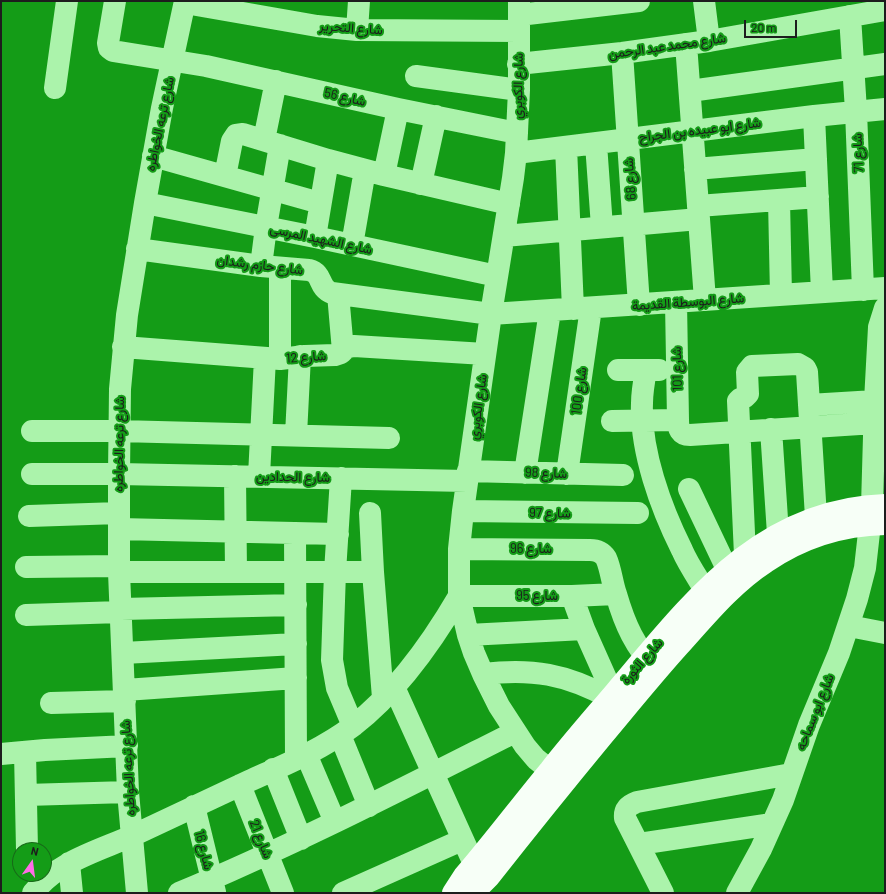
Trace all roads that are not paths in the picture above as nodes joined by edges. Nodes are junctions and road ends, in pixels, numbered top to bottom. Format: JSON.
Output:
{"nodes":[{"id":1,"x":67,"y":1,"type":"edge"},
{"id":2,"x":115,"y":1,"type":"edge"},
{"id":3,"x":359,"y":1,"type":"edge"},
{"id":4,"x":638,"y":1,"type":"edge"},
{"id":5,"x":704,"y":1,"type":"edge"},
{"id":6,"x":185,"y":2,"type":"edge"},
{"id":7,"x":282,"y":10,"type":"edge"},
{"id":8,"x":885,"y":10,"type":"edge"},
{"id":9,"x":519,"y":16,"type":"edge"},
{"id":10,"x":850,"y":16,"type":"junction"},
{"id":11,"x":358,"y":30,"type":"junction"},
{"id":12,"x":709,"y":41,"type":"junction"},
{"id":13,"x":686,"y":44,"type":"junction"},
{"id":14,"x":622,"y":53,"type":"junction"},
{"id":15,"x":173,"y":61,"type":"junction"},
{"id":16,"x":518,"y":64,"type":"junction"},
{"id":17,"x":885,"y":64,"type":"edge"},
{"id":18,"x":854,"y":68,"type":"junction"},
{"id":19,"x":416,"y":76,"type":"dead end"},
{"id":20,"x":276,"y":81,"type":"junction"},
{"id":21,"x":55,"y":88,"type":"dead end"},
{"id":22,"x":519,"y":90,"type":"junction"},
{"id":23,"x":690,"y":91,"type":"junction"},
{"id":24,"x":398,"y":109,"type":"junction"},
{"id":25,"x":885,"y":109,"type":"edge"},
{"id":26,"x":856,"y":111,"type":"junction"},
{"id":27,"x":436,"y":116,"type":"junction"},
{"id":28,"x":814,"y":116,"type":"junction"},
{"id":29,"x":692,"y":131,"type":"junction"},
{"id":30,"x":627,"y":140,"type":"junction"},
{"id":31,"x":272,"y":142,"type":"junction"},
{"id":32,"x":517,"y":143,"type":"junction"},
{"id":33,"x":596,"y":144,"type":"junction"},
{"id":34,"x":566,"y":147,"type":"junction"},
{"id":35,"x":153,"y":156,"type":"junction"},
{"id":36,"x":816,"y":159,"type":"junction"},
{"id":37,"x":328,"y":160,"type":"junction"},
{"id":38,"x":695,"y":170,"type":"junction"},
{"id":39,"x":375,"y":173,"type":"junction"},
{"id":40,"x":226,"y":176,"type":"junction"},
{"id":41,"x":421,"y":184,"type":"junction"},
{"id":42,"x":272,"y":189,"type":"junction"},
{"id":43,"x":818,"y":197,"type":"junction"},
{"id":44,"x":779,"y":200,"type":"junction"},
{"id":45,"x":145,"y":202,"type":"junction"},
{"id":46,"x":320,"y":203,"type":"junction"},
{"id":47,"x":510,"y":204,"type":"junction"},
{"id":48,"x":698,"y":213,"type":"junction"},
{"id":49,"x":634,"y":225,"type":"junction"},
{"id":50,"x":266,"y":227,"type":"junction"},
{"id":51,"x":602,"y":227,"type":"junction"},
{"id":52,"x":570,"y":230,"type":"junction"},
{"id":53,"x":504,"y":236,"type":"junction"},
{"id":54,"x":315,"y":237,"type":"junction"},
{"id":55,"x":352,"y":245,"type":"junction"},
{"id":56,"x":137,"y":249,"type":"junction"},
{"id":57,"x":270,"y":268,"type":"junction"},
{"id":58,"x":497,"y":276,"type":"junction"},
{"id":59,"x":885,"y":288,"type":"edge"},
{"id":60,"x":863,"y":290,"type":"junction"},
{"id":61,"x":822,"y":292,"type":"junction"},
{"id":62,"x":338,"y":294,"type":"junction"},
{"id":63,"x":781,"y":295,"type":"junction"},
{"id":64,"x":705,"y":300,"type":"junction"},
{"id":65,"x":676,"y":302,"type":"junction"},
{"id":66,"x":639,"y":305,"type":"junction"},
{"id":67,"x":885,"y":308,"type":"edge"},
{"id":68,"x":582,"y":309,"type":"junction"},
{"id":69,"x":550,"y":311,"type":"junction"},
{"id":70,"x":491,"y":314,"type":"junction"},
{"id":71,"x":124,"y":347,"type":"junction"},
{"id":72,"x":343,"y":351,"type":"junction"},
{"id":73,"x":485,"y":354,"type":"junction"},
{"id":74,"x":282,"y":358,"type":"junction"},
{"id":75,"x":676,"y":369,"type":"junction"},
{"id":76,"x":618,"y":370,"type":"dead end"},
{"id":77,"x":646,"y":370,"type":"junction"},
{"id":78,"x":875,"y":401,"type":"junction"},
{"id":79,"x":809,"y":405,"type":"junction"},
{"id":80,"x":642,"y":421,"type":"junction"},
{"id":81,"x":612,"y":422,"type":"dead end"},
{"id":82,"x":875,"y":423,"type":"junction"},
{"id":83,"x":810,"y":426,"type":"junction"},
{"id":84,"x":680,"y":427,"type":"junction"},
{"id":85,"x":771,"y":429,"type":"junction"},
{"id":86,"x":32,"y":431,"type":"dead end"},
{"id":87,"x":119,"y":431,"type":"junction"},
{"id":88,"x":739,"y":431,"type":"junction"},
{"id":89,"x":262,"y":434,"type":"junction"},
{"id":90,"x":296,"y":436,"type":"junction"},
{"id":91,"x":389,"y":438,"type":"dead end"},
{"id":92,"x":525,"y":473,"type":"junction"},
{"id":93,"x":32,"y":474,"type":"dead end"},
{"id":94,"x":119,"y":474,"type":"junction"},
{"id":95,"x":567,"y":474,"type":"junction"},
{"id":96,"x":623,"y":475,"type":"dead end"},
{"id":97,"x":235,"y":476,"type":"junction"},
{"id":98,"x":259,"y":476,"type":"junction"},
{"id":99,"x":468,"y":476,"type":"junction"},
{"id":100,"x":341,"y":478,"type":"junction"},
{"id":101,"x":690,"y":489,"type":"dead end"},
{"id":102,"x":463,"y":511,"type":"junction"},
{"id":103,"x":370,"y":513,"type":"dead end"},
{"id":104,"x":638,"y":513,"type":"dead end"},
{"id":105,"x":878,"y":515,"type":"edge"},
{"id":106,"x":29,"y":516,"type":"dead end"},
{"id":107,"x":816,"y":518,"type":"junction"},
{"id":108,"x":119,"y":521,"type":"junction"},
{"id":109,"x":236,"y":532,"type":"junction"},
{"id":110,"x":295,"y":533,"type":"junction"},
{"id":111,"x":338,"y":534,"type":"junction"},
{"id":112,"x":778,"y":534,"type":"junction"},
{"id":113,"x":459,"y":549,"type":"junction"},
{"id":114,"x":745,"y":554,"type":"junction"},
{"id":115,"x":26,"y":567,"type":"dead end"},
{"id":116,"x":119,"y":568,"type":"junction"},
{"id":117,"x":727,"y":569,"type":"junction"},
{"id":118,"x":236,"y":572,"type":"junction"},
{"id":119,"x":296,"y":572,"type":"junction"},
{"id":120,"x":335,"y":572,"type":"junction"},
{"id":121,"x":373,"y":572,"type":"junction"},
{"id":122,"x":713,"y":590,"type":"junction"},
{"id":123,"x":616,"y":594,"type":"junction"},
{"id":124,"x":459,"y":596,"type":"junction"},
{"id":125,"x":572,"y":596,"type":"junction"},
{"id":126,"x":296,"y":605,"type":"junction"},
{"id":127,"x":121,"y":611,"type":"junction"},
{"id":128,"x":26,"y":615,"type":"dead end"},
{"id":129,"x":849,"y":626,"type":"junction"},
{"id":130,"x":584,"y":629,"type":"junction"},
{"id":131,"x":885,"y":633,"type":"edge"},
{"id":132,"x":468,"y":635,"type":"junction"},
{"id":133,"x":296,"y":644,"type":"junction"},
{"id":134,"x":123,"y":653,"type":"junction"},
{"id":135,"x":651,"y":664,"type":"junction"},
{"id":136,"x":483,"y":674,"type":"junction"},
{"id":137,"x":296,"y":678,"type":"junction"},
{"id":138,"x":389,"y":693,"type":"junction"},
{"id":139,"x":125,"y":696,"type":"junction"},
{"id":140,"x":612,"y":696,"type":"junction"},
{"id":141,"x":51,"y":703,"type":"dead end"},
{"id":142,"x":346,"y":730,"type":"junction"},
{"id":143,"x":516,"y":732,"type":"junction"},
{"id":144,"x":127,"y":746,"type":"junction"},
{"id":145,"x":25,"y":752,"type":"junction"},
{"id":146,"x":1,"y":754,"type":"edge"},
{"id":147,"x":301,"y":757,"type":"junction"},
{"id":148,"x":273,"y":770,"type":"junction"},
{"id":149,"x":433,"y":774,"type":"junction"},
{"id":150,"x":792,"y":774,"type":"junction"},
{"id":151,"x":558,"y":775,"type":"junction"},
{"id":152,"x":240,"y":785,"type":"junction"},
{"id":153,"x":128,"y":792,"type":"junction"},
{"id":154,"x":26,"y":795,"type":"junction"},
{"id":155,"x":194,"y":806,"type":"junction"},
{"id":156,"x":369,"y":806,"type":"junction"},
{"id":157,"x":335,"y":822,"type":"junction"},
{"id":158,"x":772,"y":824,"type":"junction"},
{"id":159,"x":133,"y":836,"type":"junction"},
{"id":160,"x":301,"y":839,"type":"junction"},
{"id":161,"x":462,"y":840,"type":"junction"},
{"id":162,"x":27,"y":842,"type":"edge"},
{"id":163,"x":639,"y":844,"type":"junction"},
{"id":164,"x":268,"y":855,"type":"junction"},
{"id":165,"x":69,"y":863,"type":"junction"},
{"id":166,"x":474,"y":864,"type":"junction"},
{"id":167,"x":27,"y":882,"type":"edge"},
{"id":168,"x":214,"y":886,"type":"edge"},
{"id":169,"x":27,"y":893,"type":"edge"},
{"id":170,"x":33,"y":893,"type":"edge"},
{"id":171,"x":72,"y":893,"type":"edge"},
{"id":172,"x":137,"y":893,"type":"edge"},
{"id":173,"x":179,"y":893,"type":"edge"},
{"id":174,"x":283,"y":893,"type":"edge"},
{"id":175,"x":343,"y":893,"type":"edge"},
{"id":176,"x":453,"y":893,"type":"edge"},
{"id":177,"x":473,"y":893,"type":"edge"},
{"id":178,"x":663,"y":893,"type":"edge"},
{"id":179,"x":737,"y":893,"type":"edge"}],
"edges":[{"from":1,"to":21,"type":"street"},
{"from":2,"to":15,"type":"street","name":"شارع 56"},
{"from":3,"to":11,"type":"street"},
{"from":4,"to":9,"type":"street","name":"شارع التحرير"},
{"from":5,"to":12,"type":"street"},
{"from":6,"to":7,"type":"street","name":"شارع التحرير"},
{"from":6,"to":15,"type":"street","name":"شارع ترعه الخواطره"},
{"from":7,"to":11,"type":"street","name":"شارع التحرير"},
{"from":8,"to":10,"type":"street","name":"شارع محمد عبد الرحمن"},
{"from":9,"to":11,"type":"street","name":"شارع التحرير"},
{"from":9,"to":16,"type":"street","name":"شارع الكوبري"},
{"from":10,"to":12,"type":"street","name":"شارع محمد عبد الرحمن"},
{"from":10,"to":18,"type":"street","name":"شارع 71"},
{"from":12,"to":13,"type":"street","name":"شارع محمد عبد الرحمن"},
{"from":13,"to":14,"type":"street","name":"شارع محمد عبد الرحمن"},
{"from":13,"to":23,"type":"street"},
{"from":14,"to":16,"type":"street","name":"شارع محمد عبد الرحمن"},
{"from":14,"to":30,"type":"street","name":"شارع 68"},
{"from":15,"to":20,"type":"street","name":"شارع 56"},
{"from":15,"to":35,"type":"street","name":"شارع ترعه الخواطره"},
{"from":16,"to":22,"type":"street","name":"شارع الكوبري"},
{"from":17,"to":18,"type":"street"},
{"from":18,"to":23,"type":"street"},
{"from":18,"to":26,"type":"street","name":"شارع 71"},
{"from":19,"to":22,"type":"street"},
{"from":20,"to":24,"type":"street","name":"شارع 56"},
{"from":20,"to":31,"type":"street"},
{"from":22,"to":32,"type":"street","name":"شارع الكوبري"},
{"from":23,"to":29,"type":"street"},
{"from":24,"to":27,"type":"street","name":"شارع 56"},
{"from":24,"to":39,"type":"street"},
{"from":25,"to":26,"type":"street","name":"شارع ابو عبيده بن الجراح"},
{"from":26,"to":28,"type":"street","name":"شارع ابو عبيده بن الجراح"},
{"from":26,"to":60,"type":"street","name":"شارع 71"},
{"from":27,"to":32,"type":"street","name":"شارع 56"},
{"from":27,"to":41,"type":"street"},
{"from":28,"to":29,"type":"street","name":"شارع ابو عبيده بن الجراح"},
{"from":28,"to":36,"type":"street"},
{"from":29,"to":30,"type":"street","name":"شارع ابو عبيده بن الجراح"},
{"from":29,"to":38,"type":"street"},
{"from":30,"to":33,"type":"street","name":"شارع ابو عبيده بن الجراح"},
{"from":30,"to":49,"type":"street","name":"شارع 68"},
{"from":31,"to":37,"type":"street"},
{"from":31,"to":40,"type":"street"},
{"from":31,"to":42,"type":"street"},
{"from":32,"to":34,"type":"street","name":"شارع ابو عبيده بن الجراح"},
{"from":32,"to":47,"type":"street","name":"شارع الكوبري"},
{"from":33,"to":34,"type":"street","name":"شارع ابو عبيده بن الجراح"},
{"from":33,"to":51,"type":"street"},
{"from":34,"to":52,"type":"street","name":"شارع 100"},
{"from":35,"to":40,"type":"street"},
{"from":35,"to":45,"type":"street","name":"شارع ترعه الخواطره"},
{"from":36,"to":38,"type":"street"},
{"from":36,"to":43,"type":"street"},
{"from":37,"to":39,"type":"street"},
{"from":37,"to":46,"type":"street"},
{"from":38,"to":48,"type":"street"},
{"from":39,"to":41,"type":"street"},
{"from":39,"to":55,"type":"street"},
{"from":40,"to":42,"type":"street"},
{"from":41,"to":47,"type":"street"},
{"from":42,"to":46,"type":"street"},
{"from":42,"to":50,"type":"street"},
{"from":43,"to":44,"type":"street"},
{"from":43,"to":61,"type":"street"},
{"from":44,"to":48,"type":"street"},
{"from":44,"to":63,"type":"street"},
{"from":45,"to":50,"type":"street","name":"شارع الشهيد المرسى"},
{"from":45,"to":56,"type":"street","name":"شارع ترعه الخواطره"},
{"from":46,"to":54,"type":"street"},
{"from":47,"to":53,"type":"street","name":"شارع الكوبري"},
{"from":48,"to":49,"type":"street"},
{"from":48,"to":64,"type":"street"},
{"from":49,"to":51,"type":"street"},
{"from":49,"to":66,"type":"street","name":"شارع 68"},
{"from":50,"to":54,"type":"street","name":"شارع الشهيد المرسى"},
{"from":50,"to":57,"type":"street"},
{"from":51,"to":52,"type":"street"},
{"from":52,"to":53,"type":"street"},
{"from":52,"to":68,"type":"street","name":"شارع 100"},
{"from":53,"to":58,"type":"street","name":"شارع الكوبري"},
{"from":54,"to":55,"type":"street","name":"شارع الشهيد المرسى"},
{"from":55,"to":58,"type":"street","name":"شارع الشهيد المرسى"},
{"from":56,"to":57,"type":"street","name":"شارع حازم رشدان"},
{"from":56,"to":71,"type":"street","name":"شارع ترعه الخواطره"},
{"from":57,"to":62,"type":"street","name":"شارع حازم رشدان"},
{"from":57,"to":74,"type":"street"},
{"from":58,"to":70,"type":"street","name":"شارع الكوبري"},
{"from":59,"to":60,"type":"street","name":"شارع البوسطة القديمة"},
{"from":60,"to":61,"type":"street","name":"شارع البوسطة القديمة"},
{"from":61,"to":63,"type":"street","name":"شارع البوسطة القديمة"},
{"from":62,"to":70,"type":"street","name":"شارع حازم رشدان"},
{"from":62,"to":72,"type":"street"},
{"from":63,"to":64,"type":"street","name":"شارع البوسطة القديمة"},
{"from":64,"to":65,"type":"street","name":"شارع البوسطة القديمة"},
{"from":65,"to":66,"type":"street","name":"شارع البوسطة القديمة"},
{"from":65,"to":75,"type":"street","name":"شارع 101"},
{"from":66,"to":68,"type":"street","name":"شارع البوسطة القديمة"},
{"from":67,"to":78,"type":"street","name":"شارع ابو سماحه"},
{"from":68,"to":69,"type":"street","name":"شارع البوسطة القديمة"},
{"from":68,"to":95,"type":"street","name":"شارع 100"},
{"from":69,"to":70,"type":"street","name":"شارع البوسطة القديمة"},
{"from":69,"to":92,"type":"street"},
{"from":70,"to":73,"type":"street","name":"شارع الكوبري"},
{"from":71,"to":74,"type":"street","name":"شارع 12"},
{"from":71,"to":87,"type":"street","name":"شارع ترعه الخواطره"},
{"from":72,"to":73,"type":"street","name":"شارع 12"},
{"from":72,"to":74,"type":"street","name":"شارع 12"},
{"from":73,"to":99,"type":"street","name":"شارع الكوبري"},
{"from":74,"to":89,"type":"street"},
{"from":74,"to":90,"type":"street"},
{"from":75,"to":77,"type":"street"},
{"from":75,"to":84,"type":"street","name":"شارع 101"},
{"from":76,"to":77,"type":"street"},
{"from":77,"to":80,"type":"street"},
{"from":78,"to":79,"type":"street"},
{"from":78,"to":82,"type":"street","name":"شارع ابو سماحه"},
{"from":79,"to":83,"type":"street"},
{"from":79,"to":88,"type":"street"},
{"from":80,"to":81,"type":"street"},
{"from":80,"to":84,"type":"street"},
{"from":80,"to":122,"type":"street"},
{"from":82,"to":83,"type":"street"},
{"from":82,"to":105,"type":"street","name":"شارع ابو سماحه"},
{"from":83,"to":85,"type":"street"},
{"from":83,"to":107,"type":"street"},
{"from":84,"to":88,"type":"street"},
{"from":85,"to":88,"type":"street"},
{"from":85,"to":112,"type":"street"},
{"from":86,"to":87,"type":"street"},
{"from":87,"to":89,"type":"street"},
{"from":87,"to":94,"type":"street","name":"شارع ترعه الخواطره"},
{"from":88,"to":114,"type":"street"},
{"from":89,"to":90,"type":"street"},
{"from":89,"to":98,"type":"street"},
{"from":90,"to":91,"type":"street"},
{"from":92,"to":95,"type":"street","name":"شارع 98"},
{"from":92,"to":99,"type":"street","name":"شارع 98"},
{"from":93,"to":94,"type":"street","name":"شارع الحدادين"},
{"from":94,"to":97,"type":"street","name":"شارع الحدادين"},
{"from":94,"to":108,"type":"street","name":"شارع ترعه الخواطره"},
{"from":95,"to":96,"type":"street","name":"شارع 98"},
{"from":97,"to":98,"type":"street","name":"شارع الحدادين"},
{"from":97,"to":109,"type":"street"},
{"from":98,"to":100,"type":"street","name":"شارع الحدادين"},
{"from":99,"to":100,"type":"street","name":"شارع الحدادين"},
{"from":99,"to":102,"type":"street","name":"شارع الكوبري"},
{"from":100,"to":111,"type":"street"},
{"from":101,"to":117,"type":"street"},
{"from":102,"to":104,"type":"street","name":"شارع 97"},
{"from":102,"to":113,"type":"street","name":"شارع الكوبري"},
{"from":103,"to":121,"type":"street"},
{"from":105,"to":107,"type":"main road","name":"شارع الثورة"},
{"from":105,"to":122,"type":"main road","name":"شارع الثورة"},
{"from":105,"to":129,"type":"street","name":"شارع ابو سماحه"},
{"from":106,"to":108,"type":"street"},
{"from":107,"to":112,"type":"main road","name":"شارع الثورة"},
{"from":108,"to":109,"type":"street"},
{"from":108,"to":116,"type":"street","name":"شارع ترعه الخواطره"},
{"from":109,"to":110,"type":"street"},
{"from":109,"to":118,"type":"street"},
{"from":110,"to":111,"type":"street"},
{"from":110,"to":119,"type":"street"},
{"from":111,"to":120,"type":"street"},
{"from":112,"to":114,"type":"main road","name":"شارع الثورة"},
{"from":113,"to":123,"type":"street","name":"شارع 96"},
{"from":113,"to":124,"type":"street","name":"شارع الكوبري"},
{"from":114,"to":117,"type":"main road","name":"شارع الثورة"},
{"from":115,"to":116,"type":"street"},
{"from":116,"to":118,"type":"street"},
{"from":116,"to":127,"type":"street","name":"شارع ترعه الخواطره"},
{"from":117,"to":122,"type":"main road","name":"شارع الثورة"},
{"from":118,"to":119,"type":"street"},
{"from":119,"to":120,"type":"street"},
{"from":119,"to":126,"type":"street"},
{"from":120,"to":121,"type":"street"},
{"from":120,"to":142,"type":"street"},
{"from":121,"to":138,"type":"street"},
{"from":122,"to":135,"type":"main road","name":"شارع الثورة"},
{"from":123,"to":125,"type":"street","name":"شارع 95"},
{"from":123,"to":135,"type":"street"},
{"from":124,"to":125,"type":"street","name":"شارع 95"},
{"from":124,"to":132,"type":"street","name":"شارع الكوبري"},
{"from":124,"to":138,"type":"street"},
{"from":125,"to":130,"type":"street"},
{"from":126,"to":127,"type":"street"},
{"from":126,"to":133,"type":"street"},
{"from":127,"to":128,"type":"street"},
{"from":127,"to":134,"type":"street","name":"شارع ترعه الخواطره"},
{"from":129,"to":131,"type":"street"},
{"from":129,"to":150,"type":"street","name":"شارع ابو سماحه"},
{"from":130,"to":132,"type":"street"},
{"from":130,"to":140,"type":"street"},
{"from":132,"to":136,"type":"street","name":"شارع الكوبري"},
{"from":133,"to":134,"type":"street"},
{"from":133,"to":137,"type":"street"},
{"from":134,"to":139,"type":"street","name":"شارع ترعه الخواطره"},
{"from":135,"to":140,"type":"main road","name":"شارع الثورة"},
{"from":135,"to":151,"type":"main road","name":"شارع الثورة"},
{"from":136,"to":140,"type":"street"},
{"from":136,"to":143,"type":"street","name":"شارع الكوبري"},
{"from":137,"to":139,"type":"street"},
{"from":137,"to":147,"type":"street"},
{"from":138,"to":142,"type":"street"},
{"from":138,"to":149,"type":"street"},
{"from":139,"to":141,"type":"street"},
{"from":139,"to":144,"type":"street","name":"شارع ترعه الخواطره"},
{"from":140,"to":151,"type":"main road","name":"شارع الثورة"},
{"from":142,"to":147,"type":"street"},
{"from":142,"to":156,"type":"street"},
{"from":143,"to":149,"type":"street"},
{"from":143,"to":151,"type":"street","name":"شارع الكوبري"},
{"from":144,"to":145,"type":"street"},
{"from":144,"to":153,"type":"street","name":"شارع ترعه الخواطره"},
{"from":145,"to":146,"type":"street"},
{"from":145,"to":154,"type":"street"},
{"from":147,"to":148,"type":"street"},
{"from":147,"to":157,"type":"street"},
{"from":148,"to":152,"type":"street"},
{"from":148,"to":160,"type":"street"},
{"from":149,"to":156,"type":"street"},
{"from":149,"to":161,"type":"street"},
{"from":150,"to":158,"type":"street","name":"شارع ابو سماحه"},
{"from":150,"to":163,"type":"street"},
{"from":151,"to":166,"type":"main road","name":"شارع الثورة"},
{"from":151,"to":177,"type":"main road","name":"شارع الثورة"},
{"from":152,"to":155,"type":"street"},
{"from":152,"to":164,"type":"street","name":"شارع 21"},
{"from":153,"to":154,"type":"street"},
{"from":153,"to":159,"type":"street","name":"شارع ترعه الخواطره"},
{"from":154,"to":162,"type":"street"},
{"from":155,"to":159,"type":"street"},
{"from":155,"to":168,"type":"street","name":"شارع 16"},
{"from":156,"to":157,"type":"street"},
{"from":157,"to":160,"type":"street"},
{"from":158,"to":163,"type":"street"},
{"from":158,"to":179,"type":"street","name":"شارع ابو سماحه"},
{"from":159,"to":165,"type":"street"},
{"from":159,"to":172,"type":"street","name":"شارع ترعه الخواطره"},
{"from":160,"to":164,"type":"street"},
{"from":161,"to":166,"type":"street"},
{"from":161,"to":175,"type":"street"},
{"from":163,"to":178,"type":"street"},
{"from":164,"to":168,"type":"street"},
{"from":164,"to":174,"type":"street","name":"شارع 21"},
{"from":165,"to":170,"type":"street"},
{"from":165,"to":171,"type":"street"},
{"from":166,"to":176,"type":"main road","name":"شارع الثورة"},
{"from":167,"to":169,"type":"street"},
{"from":168,"to":173,"type":"street"}]}
